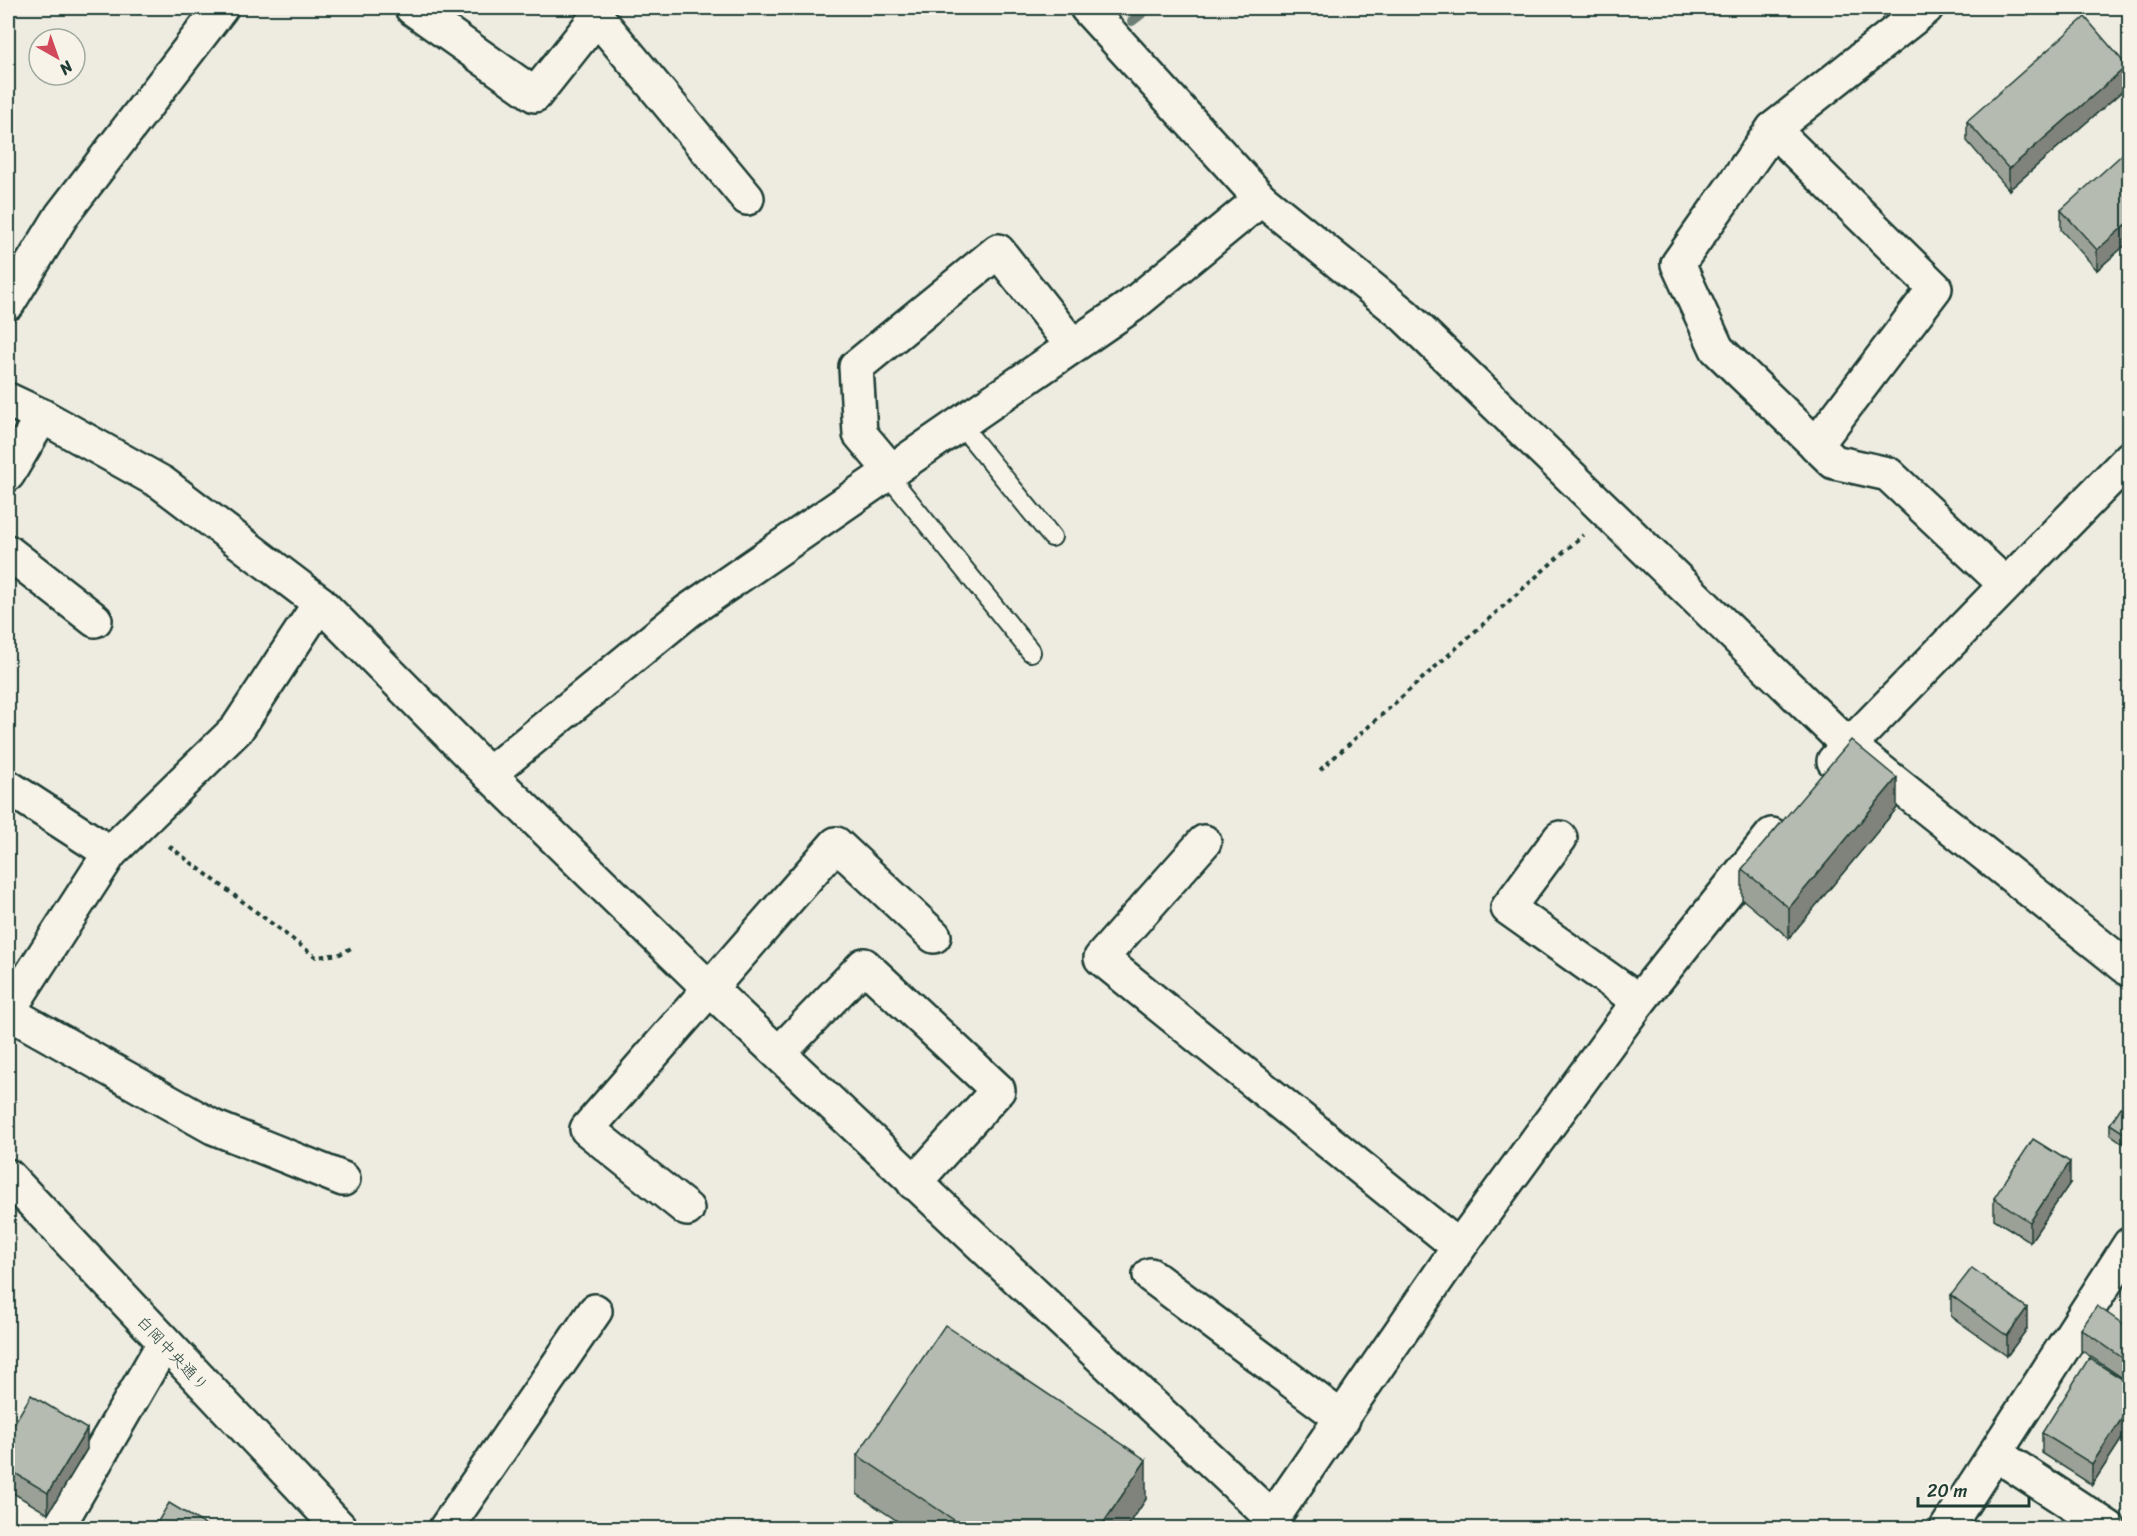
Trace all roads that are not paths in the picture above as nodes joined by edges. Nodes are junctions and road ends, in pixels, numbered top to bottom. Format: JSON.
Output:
{"nodes":[{"id":1,"x":221,"y":8,"type":"edge"},
{"id":2,"x":412,"y":8,"type":"edge"},
{"id":3,"x":1087,"y":8,"type":"edge"},
{"id":4,"x":1926,"y":8,"type":"edge"},
{"id":5,"x":1773,"y":129,"type":"junction"},
{"id":6,"x":747,"y":198,"type":"dead end"},
{"id":7,"x":1261,"y":198,"type":"junction"},
{"id":8,"x":8,"y":303,"type":"edge"},
{"id":9,"x":1072,"y":345,"type":"junction"},
{"id":10,"x":8,"y":400,"type":"edge"},
{"id":11,"x":42,"y":416,"type":"junction"},
{"id":12,"x":960,"y":424,"type":"junction"},
{"id":13,"x":1816,"y":445,"type":"junction"},
{"id":14,"x":2130,"y":458,"type":"edge"},
{"id":15,"x":890,"y":473,"type":"junction"},
{"id":16,"x":8,"y":474,"type":"edge"},
{"id":17,"x":1052,"y":537,"type":"dead end"},
{"id":18,"x":8,"y":552,"type":"edge"},
{"id":19,"x":2006,"y":584,"type":"junction"},
{"id":20,"x":320,"y":603,"type":"junction"},
{"id":21,"x":95,"y":620,"type":"dead end"},
{"id":22,"x":1031,"y":652,"type":"dead end"},
{"id":23,"x":1848,"y":745,"type":"junction"},
{"id":24,"x":489,"y":774,"type":"junction"},
{"id":25,"x":1819,"y":779,"type":"edge"},
{"id":26,"x":8,"y":787,"type":"edge"},
{"id":27,"x":1790,"y":814,"type":"edge"},
{"id":28,"x":1560,"y":838,"type":"dead end"},
{"id":29,"x":1204,"y":842,"type":"dead end"},
{"id":30,"x":110,"y":854,"type":"junction"},
{"id":31,"x":934,"y":936,"type":"dead end"},
{"id":32,"x":2130,"y":970,"type":"edge"},
{"id":33,"x":710,"y":989,"type":"junction"},
{"id":34,"x":1639,"y":1001,"type":"junction"},
{"id":35,"x":8,"y":1011,"type":"edge"},
{"id":36,"x":779,"y":1053,"type":"junction"},
{"id":37,"x":8,"y":1176,"type":"edge"},
{"id":38,"x":343,"y":1179,"type":"dead end"},
{"id":39,"x":914,"y":1183,"type":"junction"},
{"id":40,"x":687,"y":1209,"type":"dead end"},
{"id":41,"x":2130,"y":1244,"type":"edge"},
{"id":42,"x":1459,"y":1248,"type":"junction"},
{"id":43,"x":1150,"y":1275,"type":"dead end"},
{"id":44,"x":595,"y":1311,"type":"dead end"},
{"id":45,"x":164,"y":1343,"type":"junction"},
{"id":46,"x":1343,"y":1419,"type":"junction"},
{"id":47,"x":1996,"y":1454,"type":"junction"},
{"id":48,"x":8,"y":1507,"type":"edge"},
{"id":49,"x":1269,"y":1523,"type":"edge"},
{"id":50,"x":45,"y":1528,"type":"edge"},
{"id":51,"x":57,"y":1528,"type":"edge"},
{"id":52,"x":340,"y":1528,"type":"edge"},
{"id":53,"x":446,"y":1528,"type":"edge"},
{"id":54,"x":1947,"y":1528,"type":"edge"},
{"id":55,"x":2109,"y":1528,"type":"edge"}],
"edges":[{"from":1,"to":8,"type":"street"},
{"from":2,"to":6,"type":"street"},
{"from":3,"to":7,"type":"street"},
{"from":4,"to":5,"type":"street"},
{"from":5,"to":13,"type":"street"},
{"from":5,"to":13,"type":"street"},
{"from":7,"to":9,"type":"street"},
{"from":7,"to":23,"type":"street"},
{"from":9,"to":12,"type":"street"},
{"from":9,"to":15,"type":"street"},
{"from":10,"to":11,"type":"street"},
{"from":11,"to":16,"type":"street"},
{"from":11,"to":20,"type":"street"},
{"from":12,"to":15,"type":"street"},
{"from":12,"to":17,"type":"lane"},
{"from":13,"to":19,"type":"street"},
{"from":14,"to":19,"type":"street"},
{"from":15,"to":22,"type":"lane"},
{"from":15,"to":24,"type":"street"},
{"from":18,"to":21,"type":"street"},
{"from":19,"to":23,"type":"street"},
{"from":20,"to":24,"type":"street"},
{"from":20,"to":30,"type":"street"},
{"from":23,"to":25,"type":"street"},
{"from":23,"to":32,"type":"street"},
{"from":24,"to":33,"type":"street"},
{"from":26,"to":30,"type":"street"},
{"from":27,"to":34,"type":"street"},
{"from":28,"to":34,"type":"street"},
{"from":29,"to":42,"type":"street"},
{"from":30,"to":35,"type":"street"},
{"from":31,"to":33,"type":"street"},
{"from":33,"to":36,"type":"street"},
{"from":33,"to":40,"type":"street"},
{"from":34,"to":42,"type":"street"},
{"from":35,"to":38,"type":"street"},
{"from":36,"to":39,"type":"street"},
{"from":36,"to":39,"type":"street"},
{"from":37,"to":45,"type":"street","name":"白岡中央通り"},
{"from":39,"to":49,"type":"street"},
{"from":41,"to":47,"type":"street"},
{"from":42,"to":46,"type":"street"},
{"from":43,"to":46,"type":"street"},
{"from":44,"to":53,"type":"street"},
{"from":45,"to":51,"type":"street"},
{"from":45,"to":52,"type":"street","name":"白岡中央通り"},
{"from":46,"to":49,"type":"street"},
{"from":47,"to":54,"type":"street"},
{"from":47,"to":55,"type":"street"},
{"from":48,"to":50,"type":"street"}]}
